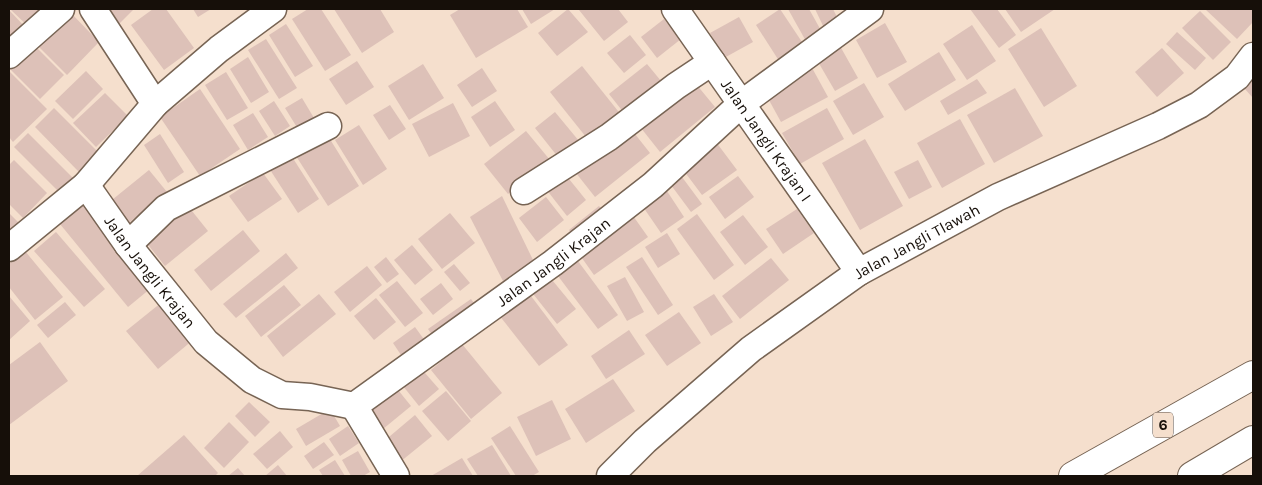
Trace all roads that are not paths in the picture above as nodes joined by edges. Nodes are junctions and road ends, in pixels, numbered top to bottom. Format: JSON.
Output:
{"nodes":[{"id":1,"x":61,"y":9,"type":"edge"},
{"id":2,"x":93,"y":9,"type":"edge"},
{"id":3,"x":272,"y":9,"type":"edge"},
{"id":4,"x":674,"y":9,"type":"edge"},
{"id":5,"x":870,"y":9,"type":"edge"},
{"id":6,"x":9,"y":55,"type":"edge"},
{"id":7,"x":1253,"y":56,"type":"edge"},
{"id":8,"x":712,"y":62,"type":"junction"},
{"id":9,"x":155,"y":104,"type":"junction"},
{"id":10,"x":741,"y":104,"type":"junction"},
{"id":11,"x":328,"y":126,"type":"dead end"},
{"id":12,"x":86,"y":185,"type":"junction"},
{"id":13,"x":524,"y":191,"type":"dead end"},
{"id":14,"x":128,"y":245,"type":"junction"},
{"id":15,"x":9,"y":248,"type":"edge"},
{"id":16,"x":859,"y":272,"type":"junction"},
{"id":17,"x":1253,"y":374,"type":"edge"},
{"id":18,"x":354,"y":406,"type":"junction"},
{"id":19,"x":1253,"y":441,"type":"edge"},
{"id":20,"x":396,"y":476,"type":"edge"},
{"id":21,"x":610,"y":476,"type":"edge"},
{"id":22,"x":1073,"y":476,"type":"edge"},
{"id":23,"x":1192,"y":476,"type":"edge"},
{"id":24,"x":1209,"y":476,"type":"edge"}],
"edges":[{"from":1,"to":6,"type":"street"},
{"from":2,"to":9,"type":"street"},
{"from":3,"to":9,"type":"street"},
{"from":4,"to":8,"type":"street","name":"Jalan Jangli Krajan I"},
{"from":5,"to":10,"type":"street","name":"Jalan Jangli Krajan"},
{"from":7,"to":16,"type":"street","name":"Jalan Jangli Tlawah"},
{"from":8,"to":10,"type":"street","name":"Jalan Jangli Krajan I"},
{"from":8,"to":13,"type":"street"},
{"from":9,"to":12,"type":"street"},
{"from":10,"to":16,"type":"street","name":"Jalan Jangli Krajan I"},
{"from":10,"to":18,"type":"street","name":"Jalan Jangli Krajan"},
{"from":11,"to":14,"type":"street"},
{"from":12,"to":14,"type":"street","name":"Jalan Jangli Krajan"},
{"from":12,"to":15,"type":"street"},
{"from":14,"to":18,"type":"street","name":"Jalan Jangli Krajan"},
{"from":16,"to":21,"type":"street","name":"Jalan Jangli Tlawah"},
{"from":17,"to":22,"type":"highway","number":"6"},
{"from":18,"to":20,"type":"street"},
{"from":19,"to":23,"type":"highway"},
{"from":19,"to":24,"type":"highway"}]}
